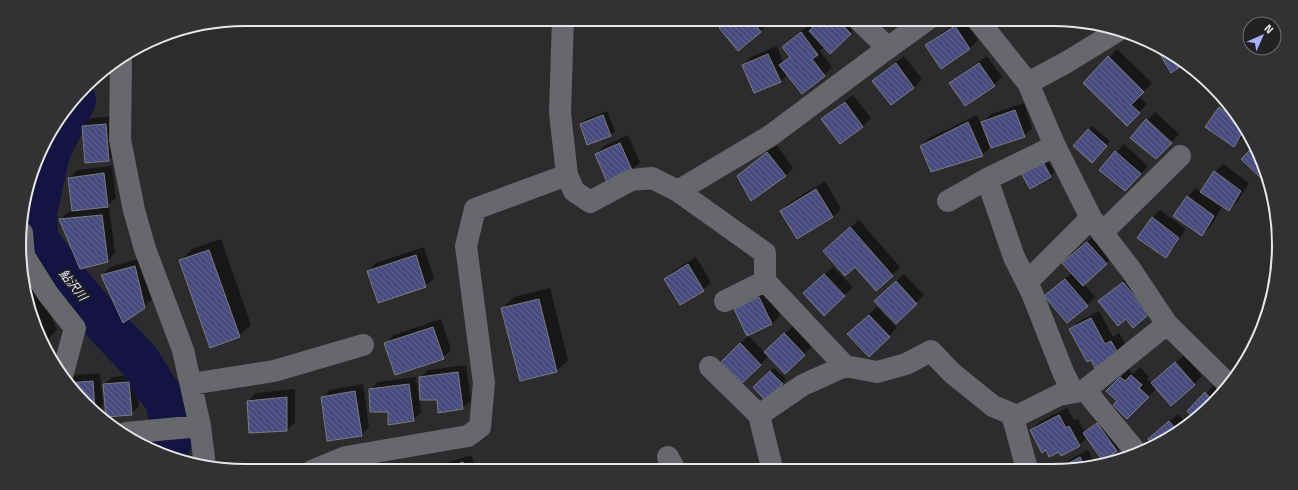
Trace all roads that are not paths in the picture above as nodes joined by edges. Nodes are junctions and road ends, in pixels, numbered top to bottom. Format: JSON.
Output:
{"nodes":[{"id":1,"x":563,"y":26,"type":"edge"},
{"id":2,"x":865,"y":26,"type":"edge"},
{"id":3,"x":918,"y":26,"type":"edge"},
{"id":4,"x":983,"y":26,"type":"edge"},
{"id":5,"x":1113,"y":34,"type":"edge"},
{"id":6,"x":888,"y":48,"type":"junction"},
{"id":7,"x":121,"y":64,"type":"edge"},
{"id":8,"x":1028,"y":83,"type":"junction"},
{"id":9,"x":1055,"y":146,"type":"junction"},
{"id":10,"x":1180,"y":156,"type":"dead end"},
{"id":11,"x":567,"y":175,"type":"junction"},
{"id":12,"x":987,"y":179,"type":"junction"},
{"id":13,"x":678,"y":191,"type":"junction"},
{"id":14,"x":948,"y":201,"type":"dead end"},
{"id":15,"x":1097,"y":226,"type":"junction"},
{"id":16,"x":26,"y":259,"type":"edge"},
{"id":17,"x":765,"y":281,"type":"junction"},
{"id":18,"x":1027,"y":282,"type":"junction"},
{"id":19,"x":725,"y":301,"type":"dead end"},
{"id":20,"x":1166,"y":324,"type":"junction"},
{"id":21,"x":363,"y":345,"type":"dead end"},
{"id":22,"x":845,"y":366,"type":"junction"},
{"id":23,"x":710,"y":367,"type":"dead end"},
{"id":24,"x":64,"y":368,"type":"edge"},
{"id":25,"x":1225,"y":381,"type":"edge"},
{"id":26,"x":191,"y":384,"type":"junction"},
{"id":27,"x":1079,"y":391,"type":"junction"},
{"id":28,"x":1012,"y":414,"type":"junction"},
{"id":29,"x":759,"y":416,"type":"junction"},
{"id":30,"x":194,"y":426,"type":"junction"},
{"id":31,"x":131,"y":433,"type":"edge"},
{"id":32,"x":1133,"y":448,"type":"edge"},
{"id":33,"x":203,"y":460,"type":"edge"},
{"id":34,"x":349,"y":464,"type":"edge"},
{"id":35,"x":771,"y":464,"type":"edge"},
{"id":36,"x":1026,"y":464,"type":"edge"}],
"edges":[{"from":1,"to":11,"type":"street"},
{"from":2,"to":6,"type":"street"},
{"from":3,"to":6,"type":"street"},
{"from":4,"to":8,"type":"street"},
{"from":5,"to":8,"type":"street"},
{"from":6,"to":13,"type":"street"},
{"from":7,"to":26,"type":"street"},
{"from":8,"to":9,"type":"street"},
{"from":9,"to":12,"type":"street"},
{"from":9,"to":15,"type":"street"},
{"from":10,"to":15,"type":"street"},
{"from":11,"to":13,"type":"street"},
{"from":11,"to":34,"type":"street"},
{"from":12,"to":14,"type":"street"},
{"from":12,"to":18,"type":"street"},
{"from":13,"to":17,"type":"street"},
{"from":15,"to":18,"type":"street"},
{"from":15,"to":20,"type":"street"},
{"from":16,"to":24,"type":"street"},
{"from":17,"to":19,"type":"street"},
{"from":17,"to":22,"type":"street"},
{"from":18,"to":27,"type":"street"},
{"from":20,"to":25,"type":"street"},
{"from":20,"to":27,"type":"street"},
{"from":21,"to":26,"type":"street"},
{"from":22,"to":28,"type":"street"},
{"from":22,"to":29,"type":"street"},
{"from":23,"to":29,"type":"street"},
{"from":26,"to":30,"type":"street"},
{"from":27,"to":28,"type":"street"},
{"from":27,"to":32,"type":"street"},
{"from":28,"to":36,"type":"street"},
{"from":29,"to":35,"type":"street"},
{"from":30,"to":31,"type":"street"},
{"from":30,"to":33,"type":"street"}]}
